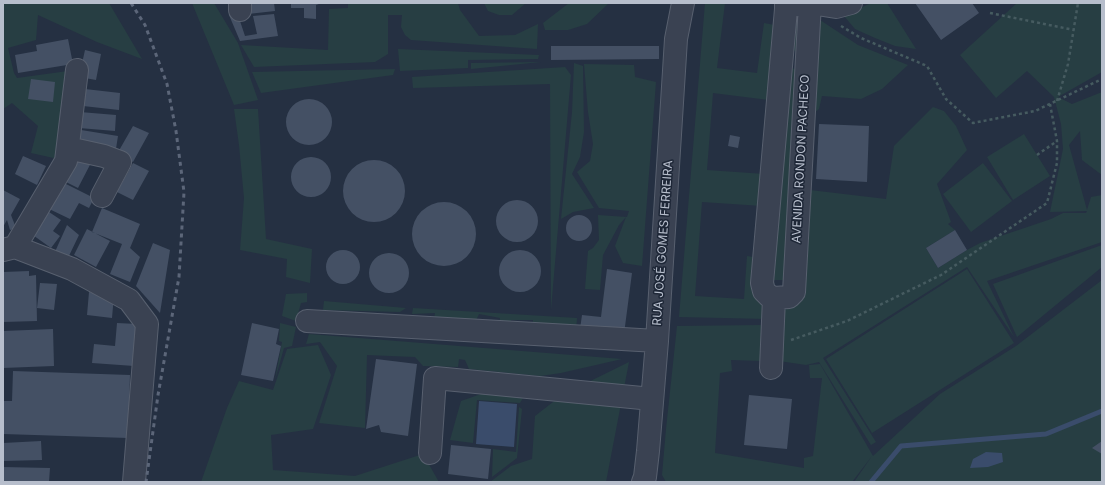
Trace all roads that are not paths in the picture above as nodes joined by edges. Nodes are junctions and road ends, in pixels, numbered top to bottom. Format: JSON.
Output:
{"nodes":[{"id":1,"x":683,"y":3,"type":"edge"},
{"id":2,"x":786,"y":3,"type":"edge"},
{"id":3,"x":851,"y":3,"type":"edge"},
{"id":4,"x":810,"y":5,"type":"edge"},
{"id":5,"x":781,"y":57,"type":"junction"},
{"id":6,"x":807,"y":59,"type":"junction"},
{"id":7,"x":77,"y":70,"type":"dead end"},
{"id":8,"x":68,"y":148,"type":"junction"},
{"id":9,"x":102,"y":196,"type":"dead end"},
{"id":10,"x":9,"y":248,"type":"edge"},
{"id":11,"x":774,"y":298,"type":"junction"},
{"id":12,"x":307,"y":321,"type":"dead end"},
{"id":13,"x":657,"y":342,"type":"junction"},
{"id":14,"x":771,"y":368,"type":"dead end"},
{"id":15,"x":652,"y":399,"type":"junction"},
{"id":16,"x":430,"y":452,"type":"dead end"},
{"id":17,"x":646,"y":480,"type":"edge"},
{"id":18,"x":134,"y":482,"type":"edge"}],
"edges":[{"from":1,"to":13,"type":"street","name":"RUA JOSÉ GOMES FERREIRA"},
{"from":2,"to":4,"type":"street"},
{"from":2,"to":5,"type":"street"},
{"from":3,"to":4,"type":"street"},
{"from":4,"to":6,"type":"street","name":"AVENIDA RONDON PACHECO"},
{"from":5,"to":6,"type":"street"},
{"from":5,"to":11,"type":"street"},
{"from":6,"to":11,"type":"street","name":"AVENIDA RONDON PACHECO"},
{"from":7,"to":8,"type":"street"},
{"from":8,"to":9,"type":"street"},
{"from":8,"to":10,"type":"street"},
{"from":10,"to":18,"type":"street"},
{"from":11,"to":14,"type":"street"},
{"from":12,"to":13,"type":"street"},
{"from":13,"to":15,"type":"street","name":"RUA JOSÉ GOMES FERREIRA"},
{"from":15,"to":16,"type":"street"},
{"from":15,"to":17,"type":"street","name":"RUA JOSÉ GOMES FERREIRA"}]}
